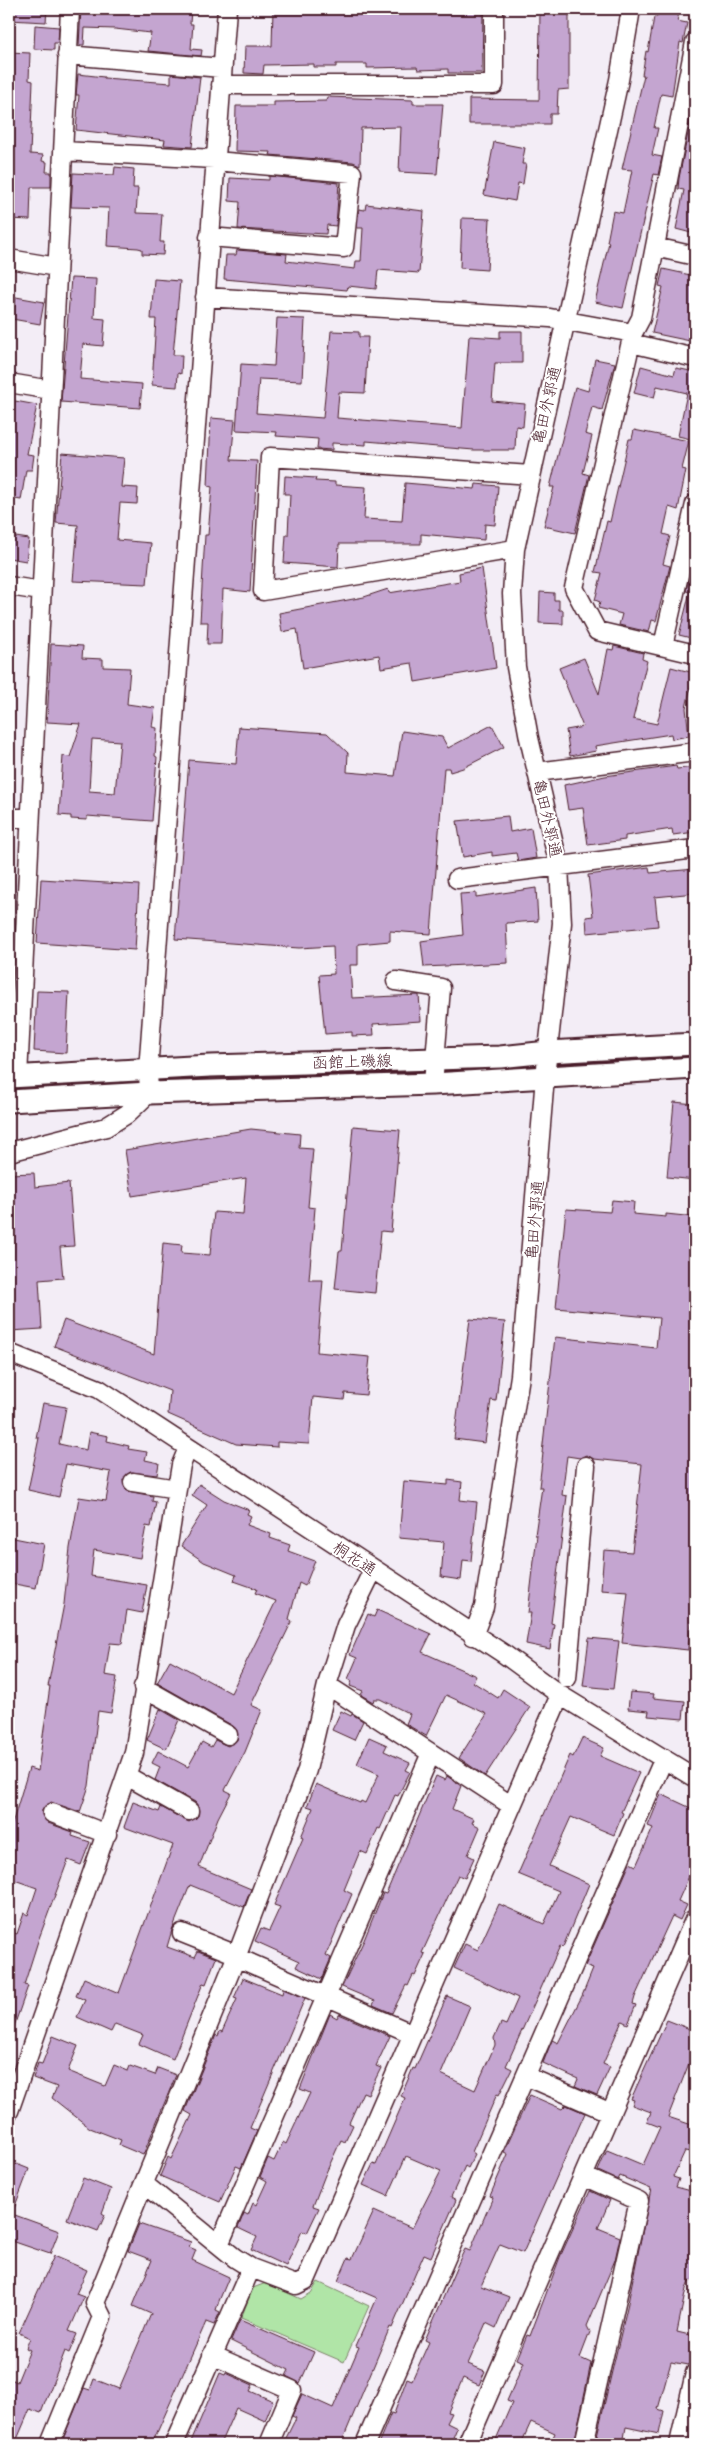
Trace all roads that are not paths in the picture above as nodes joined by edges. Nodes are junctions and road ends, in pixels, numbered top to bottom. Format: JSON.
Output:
{"nodes":[{"id":1,"x":70,"y":9,"type":"edge"},
{"id":2,"x":227,"y":9,"type":"edge"},
{"id":3,"x":494,"y":9,"type":"edge"},
{"id":4,"x":631,"y":9,"type":"edge"},
{"id":5,"x":695,"y":42,"type":"edge"},
{"id":6,"x":67,"y":55,"type":"junction"},
{"id":7,"x":222,"y":76,"type":"junction"},
{"id":8,"x":63,"y":151,"type":"junction"},
{"id":9,"x":214,"y":160,"type":"junction"},
{"id":10,"x":209,"y":237,"type":"junction"},
{"id":11,"x":656,"y":247,"type":"junction"},
{"id":12,"x":695,"y":256,"type":"edge"},
{"id":13,"x":9,"y":259,"type":"edge"},
{"id":14,"x":57,"y":267,"type":"junction"},
{"id":15,"x":205,"y":297,"type":"junction"},
{"id":16,"x":566,"y":319,"type":"junction"},
{"id":17,"x":632,"y":338,"type":"junction"},
{"id":18,"x":695,"y":358,"type":"edge"},
{"id":19,"x":9,"y":383,"type":"edge"},
{"id":20,"x":51,"y":390,"type":"junction"},
{"id":21,"x":531,"y":475,"type":"junction"},
{"id":22,"x":695,"y":504,"type":"edge"},
{"id":23,"x":515,"y":548,"type":"junction"},
{"id":24,"x":9,"y":586,"type":"edge"},
{"id":25,"x":41,"y":591,"type":"junction"},
{"id":26,"x":663,"y":646,"type":"junction"},
{"id":27,"x":695,"y":654,"type":"edge"},
{"id":28,"x":695,"y":752,"type":"edge"},
{"id":29,"x":537,"y":772,"type":"junction"},
{"id":30,"x":9,"y":818,"type":"edge"},
{"id":31,"x":29,"y":818,"type":"junction"},
{"id":32,"x":695,"y":849,"type":"edge"},
{"id":33,"x":559,"y":866,"type":"junction"},
{"id":34,"x":457,"y":879,"type":"dead end"},
{"id":35,"x":396,"y":981,"type":"dead end"},
{"id":36,"x":695,"y":1044,"type":"edge"},
{"id":37,"x":548,"y":1052,"type":"junction"},
{"id":38,"x":435,"y":1058,"type":"junction"},
{"id":39,"x":695,"y":1068,"type":"edge"},
{"id":40,"x":148,"y":1070,"type":"junction"},
{"id":41,"x":13,"y":1077,"type":"edge"},
{"id":42,"x":545,"y":1077,"type":"junction"},
{"id":43,"x":433,"y":1084,"type":"junction"},
{"id":44,"x":148,"y":1093,"type":"junction"},
{"id":45,"x":9,"y":1101,"type":"edge"},
{"id":46,"x":9,"y":1152,"type":"edge"},
{"id":47,"x":9,"y":1352,"type":"edge"},
{"id":48,"x":188,"y":1448,"type":"junction"},
{"id":49,"x":586,"y":1466,"type":"dead end"},
{"id":50,"x":132,"y":1482,"type":"dead end"},
{"id":51,"x":177,"y":1489,"type":"junction"},
{"id":52,"x":373,"y":1570,"type":"junction"},
{"id":53,"x":473,"y":1636,"type":"junction"},
{"id":54,"x":327,"y":1685,"type":"junction"},
{"id":55,"x":144,"y":1687,"type":"junction"},
{"id":56,"x":563,"y":1687,"type":"junction"},
{"id":57,"x":228,"y":1735,"type":"dead end"},
{"id":58,"x":431,"y":1753,"type":"junction"},
{"id":59,"x":664,"y":1758,"type":"junction"},
{"id":60,"x":693,"y":1772,"type":"edge"},
{"id":61,"x":127,"y":1776,"type":"junction"},
{"id":62,"x":512,"y":1806,"type":"junction"},
{"id":63,"x":189,"y":1811,"type":"dead end"},
{"id":64,"x":52,"y":1813,"type":"dead end"},
{"id":65,"x":107,"y":1834,"type":"junction"},
{"id":66,"x":695,"y":1918,"type":"edge"},
{"id":67,"x":182,"y":1933,"type":"dead end"},
{"id":68,"x":236,"y":1956,"type":"junction"},
{"id":69,"x":327,"y":1996,"type":"junction"},
{"id":70,"x":413,"y":2034,"type":"junction"},
{"id":71,"x":526,"y":2076,"type":"junction"},
{"id":72,"x":9,"y":2111,"type":"edge"},
{"id":73,"x":611,"y":2113,"type":"junction"},
{"id":74,"x":584,"y":2176,"type":"junction"},
{"id":75,"x":144,"y":2184,"type":"junction"},
{"id":76,"x":219,"y":2245,"type":"junction"},
{"id":77,"x":251,"y":2268,"type":"junction"},
{"id":78,"x":212,"y":2355,"type":"junction"},
{"id":79,"x":695,"y":2373,"type":"edge"},
{"id":80,"x":50,"y":2444,"type":"edge"},
{"id":81,"x":174,"y":2444,"type":"edge"},
{"id":82,"x":269,"y":2444,"type":"edge"},
{"id":83,"x":365,"y":2444,"type":"edge"},
{"id":84,"x":467,"y":2444,"type":"edge"},
{"id":85,"x":584,"y":2444,"type":"edge"},
{"id":86,"x":679,"y":2444,"type":"edge"}],
"edges":[{"from":1,"to":6,"type":"street"},
{"from":2,"to":7,"type":"street"},
{"from":3,"to":7,"type":"street"},
{"from":4,"to":16,"type":"street","name":"亀田外郭通"},
{"from":5,"to":11,"type":"street"},
{"from":6,"to":7,"type":"street"},
{"from":6,"to":8,"type":"street"},
{"from":7,"to":9,"type":"street"},
{"from":8,"to":9,"type":"street"},
{"from":8,"to":14,"type":"street"},
{"from":9,"to":10,"type":"street"},
{"from":9,"to":10,"type":"street"},
{"from":10,"to":15,"type":"street"},
{"from":11,"to":12,"type":"street"},
{"from":11,"to":17,"type":"street"},
{"from":13,"to":14,"type":"street"},
{"from":14,"to":20,"type":"street"},
{"from":15,"to":16,"type":"street"},
{"from":15,"to":40,"type":"street"},
{"from":16,"to":17,"type":"street"},
{"from":16,"to":21,"type":"street","name":"亀田外郭通"},
{"from":17,"to":18,"type":"street"},
{"from":17,"to":26,"type":"street"},
{"from":19,"to":20,"type":"street"},
{"from":20,"to":25,"type":"street"},
{"from":21,"to":23,"type":"street","name":"亀田外郭通"},
{"from":21,"to":23,"type":"street"},
{"from":22,"to":26,"type":"street"},
{"from":23,"to":29,"type":"street","name":"亀田外郭通"},
{"from":24,"to":25,"type":"street"},
{"from":25,"to":31,"type":"street"},
{"from":26,"to":27,"type":"street"},
{"from":28,"to":29,"type":"street"},
{"from":29,"to":33,"type":"street","name":"亀田外郭通"},
{"from":30,"to":31,"type":"street"},
{"from":31,"to":41,"type":"street"},
{"from":32,"to":33,"type":"street"},
{"from":33,"to":34,"type":"street"},
{"from":33,"to":37,"type":"street","name":"亀田外郭通"},
{"from":35,"to":38,"type":"street"},
{"from":36,"to":37,"type":"main road","name":"函館上磯線"},
{"from":37,"to":38,"type":"main road","name":"函館上磯線"},
{"from":37,"to":42,"type":"street","name":"亀田外郭通"},
{"from":38,"to":40,"type":"main road","name":"函館上磯線"},
{"from":38,"to":43,"type":"street"},
{"from":39,"to":42,"type":"main road","name":"函館上磯線"},
{"from":40,"to":41,"type":"main road","name":"函館上磯線"},
{"from":40,"to":44,"type":"street"},
{"from":42,"to":43,"type":"main road","name":"函館上磯線"},
{"from":42,"to":53,"type":"street","name":"亀田外郭通"},
{"from":43,"to":44,"type":"main road","name":"函館上磯線"},
{"from":44,"to":45,"type":"main road","name":"函館上磯線"},
{"from":44,"to":46,"type":"street"},
{"from":47,"to":48,"type":"street","name":"桐花通"},
{"from":48,"to":51,"type":"street"},
{"from":48,"to":52,"type":"street","name":"桐花通"},
{"from":49,"to":56,"type":"street"},
{"from":50,"to":51,"type":"street"},
{"from":51,"to":55,"type":"street"},
{"from":52,"to":53,"type":"street","name":"桐花通"},
{"from":52,"to":54,"type":"street"},
{"from":53,"to":56,"type":"street","name":"桐花通"},
{"from":54,"to":58,"type":"street"},
{"from":54,"to":68,"type":"street"},
{"from":55,"to":57,"type":"street"},
{"from":55,"to":61,"type":"street"},
{"from":56,"to":59,"type":"street","name":"桐花通"},
{"from":56,"to":62,"type":"street"},
{"from":58,"to":62,"type":"street"},
{"from":58,"to":69,"type":"street"},
{"from":59,"to":60,"type":"street","name":"桐花通"},
{"from":59,"to":71,"type":"street"},
{"from":61,"to":63,"type":"street"},
{"from":61,"to":65,"type":"street"},
{"from":62,"to":70,"type":"street"},
{"from":64,"to":65,"type":"street"},
{"from":65,"to":72,"type":"street"},
{"from":66,"to":73,"type":"street"},
{"from":67,"to":68,"type":"street"},
{"from":68,"to":69,"type":"street"},
{"from":68,"to":75,"type":"street"},
{"from":69,"to":70,"type":"street"},
{"from":69,"to":76,"type":"street"},
{"from":70,"to":77,"type":"street"},
{"from":71,"to":73,"type":"street"},
{"from":71,"to":83,"type":"street"},
{"from":73,"to":74,"type":"street"},
{"from":74,"to":84,"type":"street"},
{"from":74,"to":85,"type":"street"},
{"from":75,"to":76,"type":"street"},
{"from":75,"to":80,"type":"street"},
{"from":76,"to":77,"type":"street"},
{"from":77,"to":78,"type":"street"},
{"from":78,"to":81,"type":"street"},
{"from":78,"to":82,"type":"street"},
{"from":79,"to":86,"type":"street"}]}
